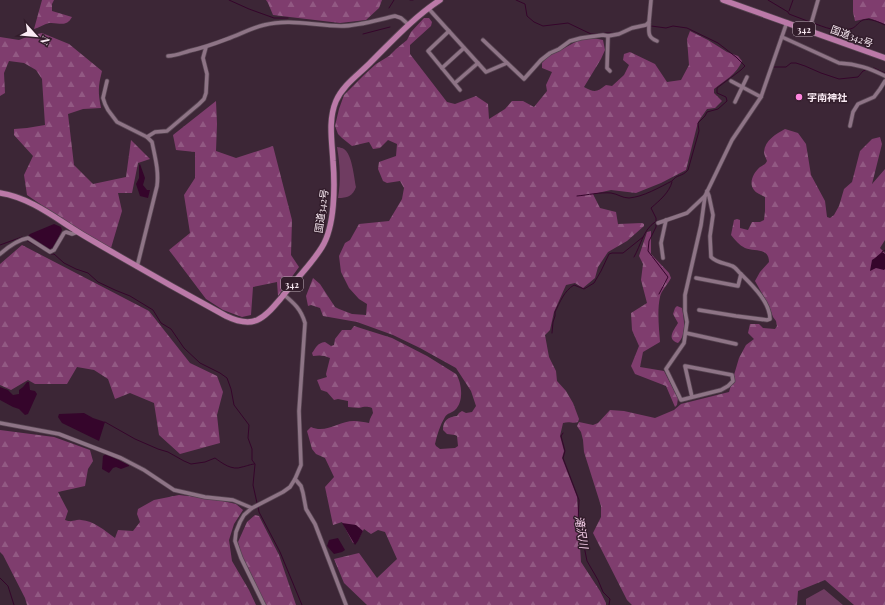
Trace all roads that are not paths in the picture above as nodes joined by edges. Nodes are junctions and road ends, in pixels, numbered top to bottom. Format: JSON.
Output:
{"nodes":[{"id":1,"x":440,"y":0,"type":"edge"},
{"id":2,"x":651,"y":0,"type":"edge"},
{"id":3,"x":723,"y":0,"type":"edge"},
{"id":4,"x":818,"y":0,"type":"edge"},
{"id":5,"x":428,"y":8,"type":"junction"},
{"id":6,"x":649,"y":22,"type":"junction"},
{"id":7,"x":787,"y":22,"type":"junction"},
{"id":8,"x":408,"y":25,"type":"junction"},
{"id":9,"x":809,"y":31,"type":"junction"},
{"id":10,"x":449,"y":32,"type":"junction"},
{"id":11,"x":608,"y":36,"type":"junction"},
{"id":12,"x":782,"y":37,"type":"junction"},
{"id":13,"x":483,"y":40,"type":"dead end"},
{"id":14,"x":658,"y":41,"type":"dead end"},
{"id":15,"x":206,"y":47,"type":"junction"},
{"id":16,"x":464,"y":48,"type":"junction"},
{"id":17,"x":168,"y":56,"type":"dead end"},
{"id":18,"x":885,"y":58,"type":"edge"},
{"id":19,"x":478,"y":63,"type":"junction"},
{"id":20,"x":507,"y":63,"type":"junction"},
{"id":21,"x":442,"y":68,"type":"junction"},
{"id":22,"x":610,"y":71,"type":"dead end"},
{"id":23,"x":885,"y":76,"type":"edge"},
{"id":24,"x":747,"y":77,"type":"dead end"},
{"id":25,"x":107,"y":81,"type":"dead end"},
{"id":26,"x":731,"y":81,"type":"dead end"},
{"id":27,"x":885,"y":81,"type":"edge"},
{"id":28,"x":455,"y":83,"type":"junction"},
{"id":29,"x":742,"y":87,"type":"junction"},
{"id":30,"x":460,"y":90,"type":"dead end"},
{"id":31,"x":761,"y":97,"type":"junction"},
{"id":32,"x":735,"y":102,"type":"dead end"},
{"id":33,"x":850,"y":126,"type":"dead end"},
{"id":34,"x":147,"y":137,"type":"junction"},
{"id":35,"x":707,"y":191,"type":"junction"},
{"id":36,"x":0,"y":193,"type":"edge"},
{"id":37,"x":705,"y":196,"type":"junction"},
{"id":38,"x":666,"y":220,"type":"junction"},
{"id":39,"x":658,"y":223,"type":"dead end"},
{"id":40,"x":78,"y":232,"type":"junction"},
{"id":41,"x":0,"y":254,"type":"edge"},
{"id":42,"x":663,"y":258,"type":"dead end"},
{"id":43,"x":137,"y":267,"type":"junction"},
{"id":44,"x":741,"y":274,"type":"junction"},
{"id":45,"x":696,"y":278,"type":"dead end"},
{"id":46,"x":283,"y":294,"type":"junction"},
{"id":47,"x":699,"y":310,"type":"dead end"},
{"id":48,"x":686,"y":333,"type":"junction"},
{"id":49,"x":736,"y":344,"type":"dead end"},
{"id":50,"x":692,"y":397,"type":"junction"},
{"id":51,"x":0,"y":423,"type":"edge"},
{"id":52,"x":296,"y":479,"type":"junction"},
{"id":53,"x":252,"y":508,"type":"junction"},
{"id":54,"x":264,"y":605,"type":"edge"},
{"id":55,"x":346,"y":605,"type":"edge"}],
"edges":[{"from":1,"to":5,"type":"highway","name":"国道342号","number":"342"},
{"from":2,"to":6,"type":"street"},
{"from":3,"to":7,"type":"highway","name":"国道342号","number":"342"},
{"from":4,"to":9,"type":"street"},
{"from":5,"to":8,"type":"highway","name":"国道342号","number":"342"},
{"from":5,"to":10,"type":"street"},
{"from":6,"to":11,"type":"street"},
{"from":6,"to":14,"type":"street"},
{"from":7,"to":9,"type":"highway","name":"国道342号","number":"342"},
{"from":7,"to":12,"type":"street"},
{"from":8,"to":15,"type":"street"},
{"from":8,"to":46,"type":"highway","name":"国道342号","number":"342"},
{"from":9,"to":18,"type":"highway","name":"国道342号","number":"342"},
{"from":10,"to":16,"type":"street"},
{"from":10,"to":21,"type":"street"},
{"from":11,"to":20,"type":"street"},
{"from":11,"to":22,"type":"street"},
{"from":12,"to":23,"type":"street"},
{"from":12,"to":31,"type":"street"},
{"from":13,"to":20,"type":"street"},
{"from":15,"to":17,"type":"street"},
{"from":15,"to":34,"type":"street"},
{"from":16,"to":19,"type":"street"},
{"from":16,"to":21,"type":"street"},
{"from":19,"to":20,"type":"street"},
{"from":19,"to":28,"type":"street"},
{"from":21,"to":28,"type":"street"},
{"from":24,"to":29,"type":"street"},
{"from":25,"to":34,"type":"street"},
{"from":26,"to":29,"type":"street"},
{"from":27,"to":33,"type":"street"},
{"from":28,"to":30,"type":"street"},
{"from":29,"to":31,"type":"street"},
{"from":29,"to":32,"type":"street"},
{"from":31,"to":35,"type":"street"},
{"from":34,"to":43,"type":"street"},
{"from":35,"to":37,"type":"street"},
{"from":35,"to":44,"type":"street"},
{"from":36,"to":40,"type":"highway","name":"国道342号","number":"342"},
{"from":37,"to":38,"type":"street"},
{"from":37,"to":48,"type":"street"},
{"from":38,"to":39,"type":"street"},
{"from":38,"to":42,"type":"street"},
{"from":40,"to":41,"type":"street"},
{"from":40,"to":43,"type":"highway","name":"国道342号","number":"342"},
{"from":43,"to":46,"type":"highway","name":"国道342号","number":"342"},
{"from":44,"to":45,"type":"street"},
{"from":44,"to":47,"type":"street"},
{"from":46,"to":52,"type":"street"},
{"from":48,"to":49,"type":"street"},
{"from":48,"to":50,"type":"street"},
{"from":50,"to":50,"type":"street"},
{"from":51,"to":53,"type":"street"},
{"from":52,"to":53,"type":"street"},
{"from":52,"to":55,"type":"street"},
{"from":53,"to":54,"type":"street"}]}
